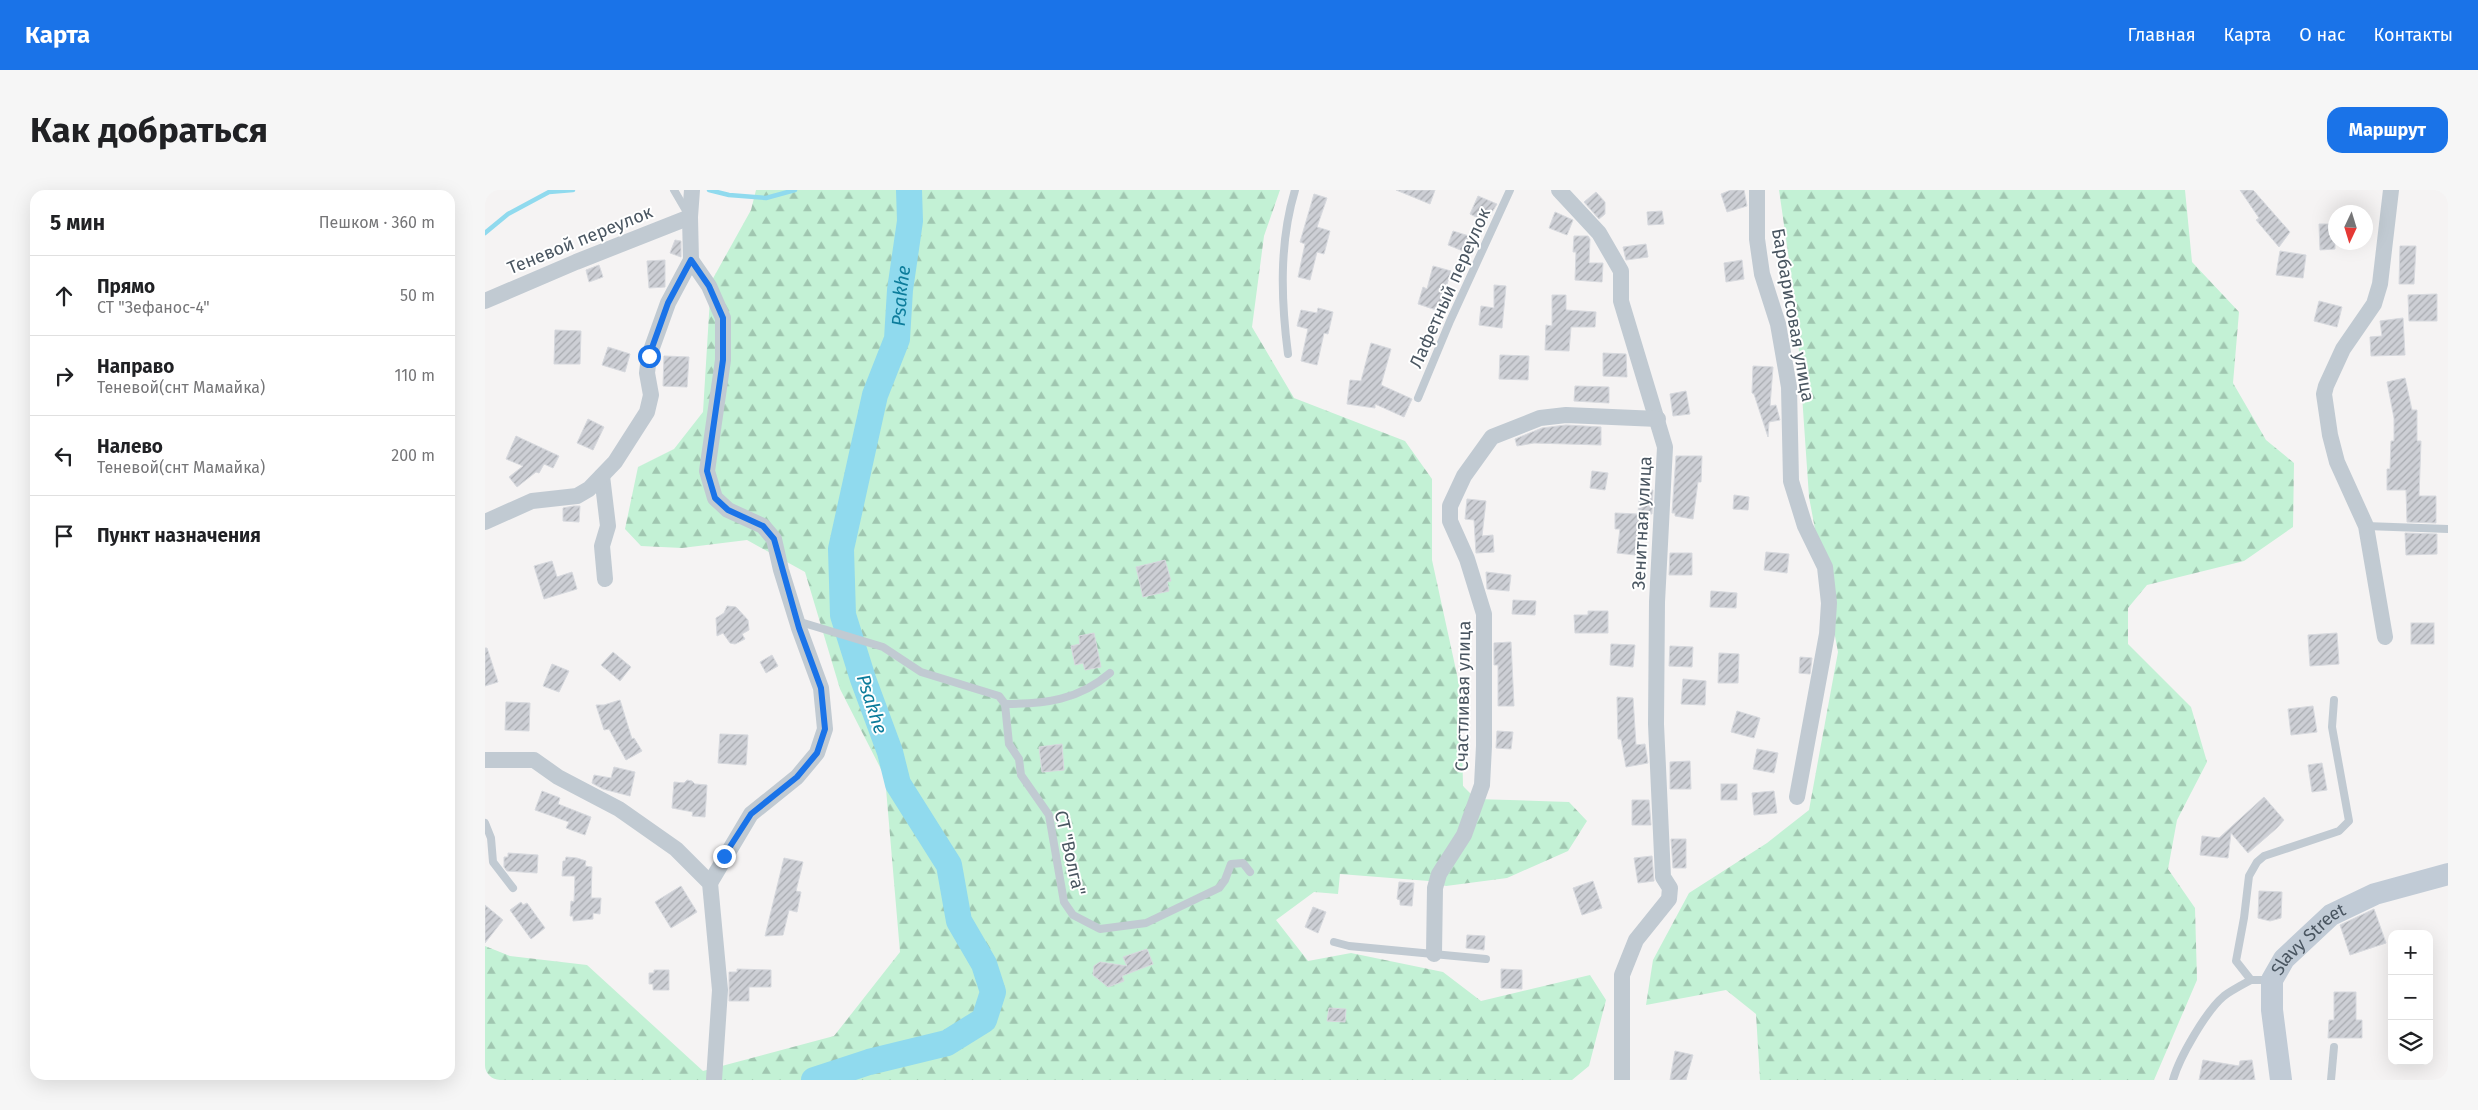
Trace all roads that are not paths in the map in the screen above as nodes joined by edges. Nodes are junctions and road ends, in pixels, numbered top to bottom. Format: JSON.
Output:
{"nodes":[{"id":1,"x":674,"y":190,"type":"edge"},
{"id":2,"x":1295,"y":190,"type":"edge"},
{"id":3,"x":1510,"y":190,"type":"edge"},
{"id":4,"x":1559,"y":190,"type":"edge"},
{"id":5,"x":1757,"y":190,"type":"edge"},
{"id":6,"x":2391,"y":190,"type":"edge"},
{"id":7,"x":691,"y":203,"type":"edge"},
{"id":8,"x":691,"y":260,"type":"junction"},
{"id":9,"x":485,"y":301,"type":"edge"},
{"id":10,"x":1288,"y":354,"type":"dead end"},
{"id":11,"x":1418,"y":398,"type":"dead end"},
{"id":12,"x":1658,"y":419,"type":"junction"},
{"id":13,"x":602,"y":476,"type":"junction"},
{"id":14,"x":485,"y":522,"type":"edge"},
{"id":15,"x":2366,"y":526,"type":"junction"},
{"id":16,"x":2448,"y":529,"type":"edge"},
{"id":17,"x":605,"y":579,"type":"dead end"},
{"id":18,"x":797,"y":621,"type":"junction"},
{"id":19,"x":2385,"y":637,"type":"dead end"},
{"id":20,"x":1110,"y":673,"type":"dead end"},
{"id":21,"x":2334,"y":700,"type":"dead end"},
{"id":22,"x":1005,"y":704,"type":"junction"},
{"id":23,"x":485,"y":760,"type":"edge"},
{"id":24,"x":1797,"y":797,"type":"dead end"},
{"id":25,"x":485,"y":823,"type":"edge"},
{"id":26,"x":1250,"y":872,"type":"dead end"},
{"id":27,"x":2448,"y":874,"type":"edge"},
{"id":28,"x":710,"y":883,"type":"junction"},
{"id":29,"x":513,"y":888,"type":"dead end"},
{"id":30,"x":1334,"y":942,"type":"dead end"},
{"id":31,"x":1434,"y":954,"type":"junction"},
{"id":32,"x":1486,"y":959,"type":"dead end"},
{"id":33,"x":2261,"y":980,"type":"junction"},
{"id":34,"x":2333,"y":1047,"type":"dead end"},
{"id":35,"x":714,"y":1080,"type":"edge"},
{"id":36,"x":1622,"y":1080,"type":"edge"},
{"id":37,"x":2173,"y":1080,"type":"edge"},
{"id":38,"x":2281,"y":1080,"type":"edge"},
{"id":39,"x":2331,"y":1080,"type":"edge"}],
"edges":[{"from":1,"to":7,"type":"lane"},
{"from":2,"to":10,"type":"lane"},
{"from":3,"to":11,"type":"lane","name":"Лафетный переулок"},
{"from":4,"to":12,"type":"street","name":"Зенитная улица"},
{"from":5,"to":24,"type":"street","name":"Барбарисовая улица"},
{"from":6,"to":15,"type":"street"},
{"from":7,"to":8,"type":"street"},
{"from":7,"to":9,"type":"street","name":"Теневой переулок"},
{"from":8,"to":13,"type":"street"},
{"from":8,"to":18,"type":"street"},
{"from":12,"to":31,"type":"street","name":"Счастливая улица"},
{"from":12,"to":36,"type":"street","name":"Зенитная улица"},
{"from":13,"to":14,"type":"street"},
{"from":13,"to":17,"type":"street"},
{"from":15,"to":16,"type":"lane"},
{"from":15,"to":19,"type":"street"},
{"from":18,"to":22,"type":"lane"},
{"from":18,"to":28,"type":"street"},
{"from":20,"to":22,"type":"lane"},
{"from":21,"to":33,"type":"lane"},
{"from":22,"to":26,"type":"lane","name":"СТ \"Волга\""},
{"from":23,"to":28,"type":"street"},
{"from":25,"to":29,"type":"lane"},
{"from":27,"to":33,"type":"street","name":"Slavy Street"},
{"from":28,"to":35,"type":"street"},
{"from":30,"to":31,"type":"lane"},
{"from":31,"to":32,"type":"lane"},
{"from":33,"to":37,"type":"lane"},
{"from":33,"to":38,"type":"street","name":"Slavy Street"},
{"from":34,"to":39,"type":"lane"}]}
